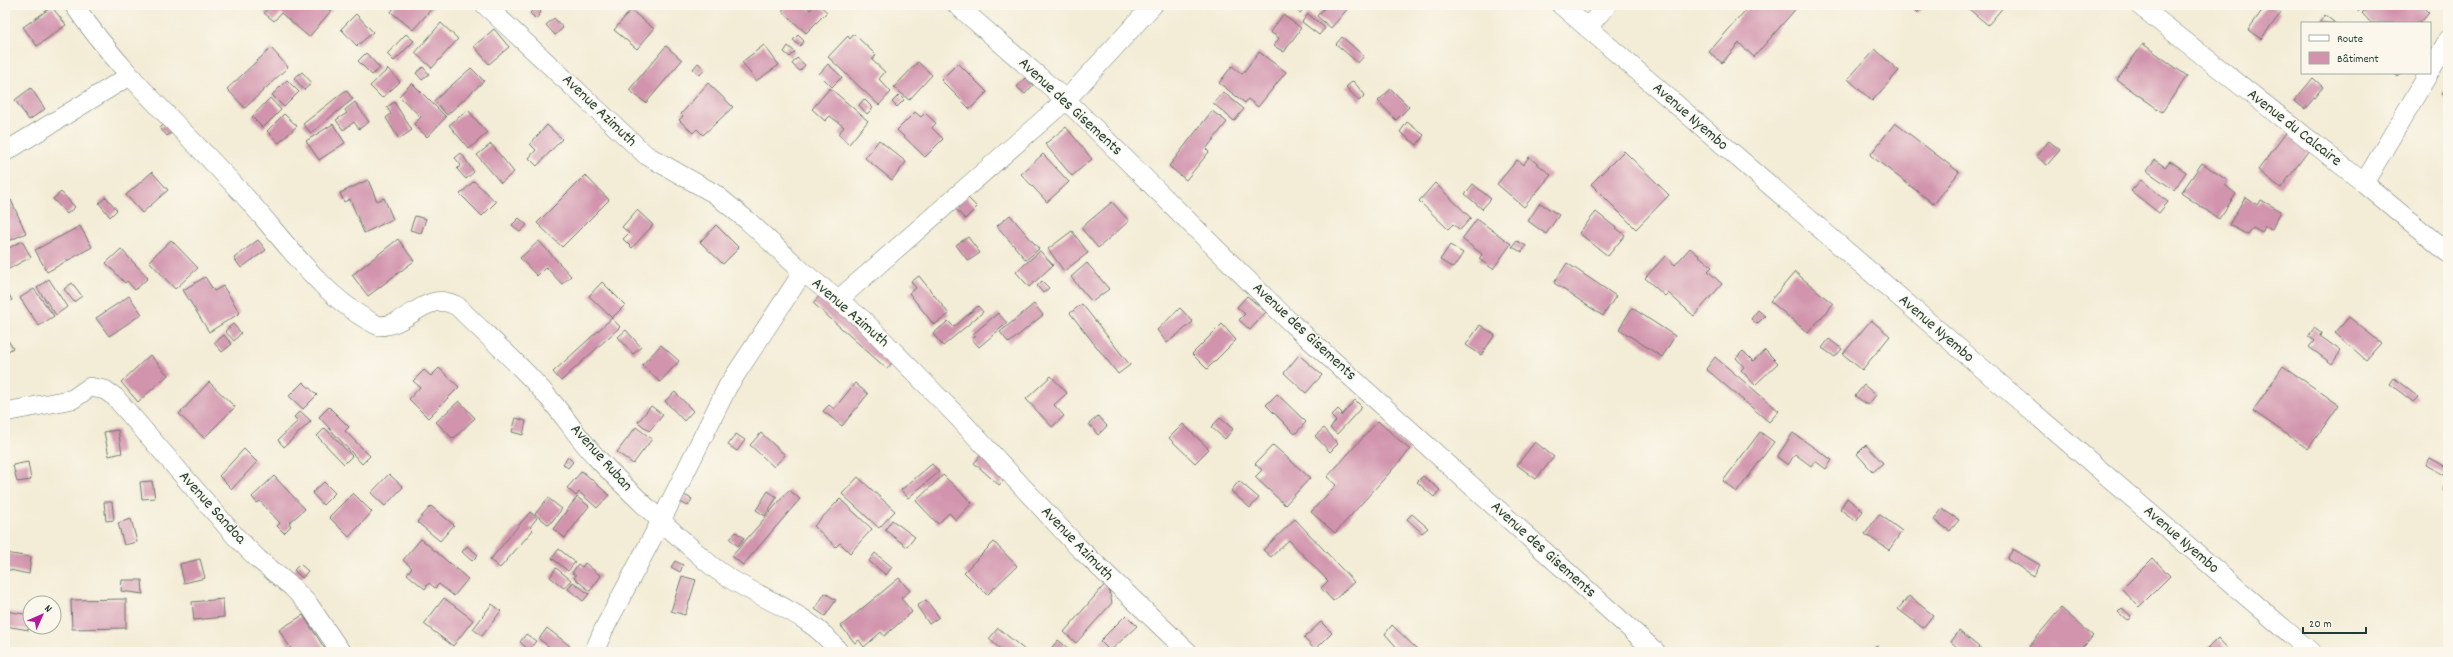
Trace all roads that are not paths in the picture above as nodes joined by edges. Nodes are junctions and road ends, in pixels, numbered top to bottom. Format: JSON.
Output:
{"nodes":[{"id":1,"x":74,"y":5,"type":"edge"},
{"id":2,"x":485,"y":5,"type":"edge"},
{"id":3,"x":957,"y":5,"type":"edge"},
{"id":4,"x":1153,"y":5,"type":"edge"},
{"id":5,"x":1561,"y":5,"type":"edge"},
{"id":6,"x":1607,"y":5,"type":"edge"},
{"id":7,"x":2139,"y":5,"type":"edge"},
{"id":8,"x":1587,"y":28,"type":"junction"},
{"id":9,"x":2448,"y":40,"type":"edge"},
{"id":10,"x":2431,"y":69,"type":"edge"},
{"id":11,"x":2428,"y":74,"type":"edge"},
{"id":12,"x":129,"y":76,"type":"junction"},
{"id":13,"x":1066,"y":100,"type":"junction"},
{"id":14,"x":5,"y":152,"type":"edge"},
{"id":15,"x":2364,"y":183,"type":"junction"},
{"id":16,"x":2448,"y":253,"type":"edge"},
{"id":17,"x":803,"y":272,"type":"junction"},
{"id":18,"x":839,"y":299,"type":"junction"},
{"id":19,"x":5,"y":412,"type":"edge"},
{"id":20,"x":661,"y":521,"type":"junction"},
{"id":21,"x":341,"y":652,"type":"edge"},
{"id":22,"x":594,"y":652,"type":"edge"},
{"id":23,"x":839,"y":652,"type":"edge"},
{"id":24,"x":1188,"y":652,"type":"edge"},
{"id":25,"x":1656,"y":652,"type":"edge"},
{"id":26,"x":2311,"y":652,"type":"edge"}],
"edges":[{"from":1,"to":12,"type":"street"},
{"from":2,"to":17,"type":"street","name":"Avenue Azimuth"},
{"from":3,"to":13,"type":"street","name":"Avenue des Gisements"},
{"from":4,"to":13,"type":"street"},
{"from":5,"to":8,"type":"street","name":"Avenue Nyembo"},
{"from":6,"to":8,"type":"street"},
{"from":7,"to":15,"type":"street","name":"Avenue du Calcaire"},
{"from":8,"to":26,"type":"street","name":"Avenue Nyembo"},
{"from":9,"to":10,"type":"street"},
{"from":11,"to":15,"type":"street"},
{"from":12,"to":14,"type":"street"},
{"from":12,"to":20,"type":"street","name":"Avenue Ruban"},
{"from":13,"to":18,"type":"street"},
{"from":13,"to":25,"type":"street","name":"Avenue des Gisements"},
{"from":15,"to":16,"type":"street","name":"Avenue du Calcaire"},
{"from":17,"to":18,"type":"street","name":"Avenue Azimuth"},
{"from":17,"to":20,"type":"street"},
{"from":18,"to":24,"type":"street","name":"Avenue Azimuth"},
{"from":19,"to":21,"type":"street","name":"Avenue Sandoa"},
{"from":20,"to":22,"type":"street"},
{"from":20,"to":23,"type":"street","name":"Avenue Ruban"}]}
